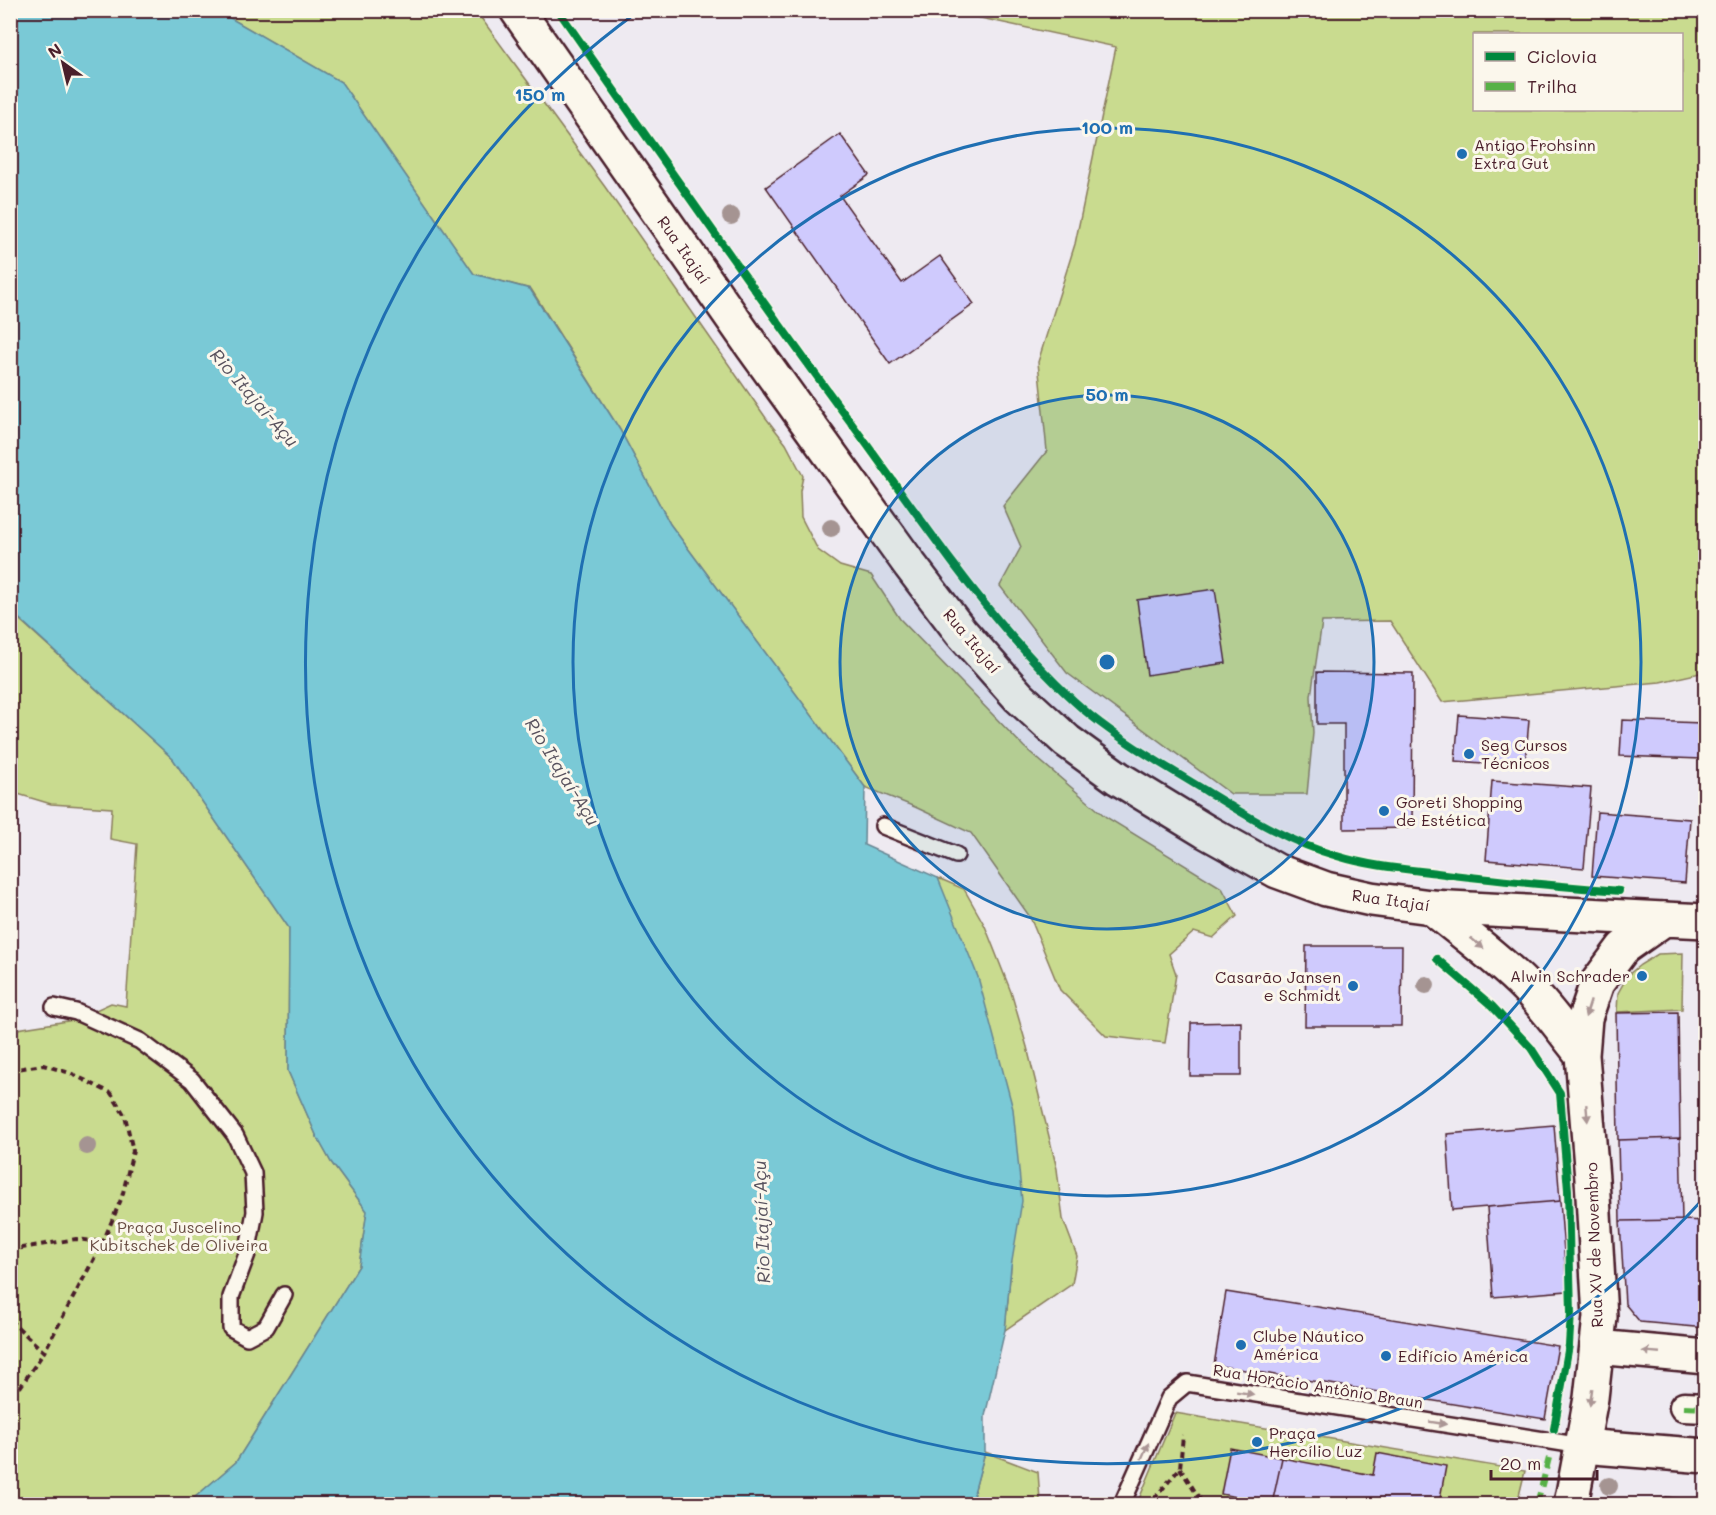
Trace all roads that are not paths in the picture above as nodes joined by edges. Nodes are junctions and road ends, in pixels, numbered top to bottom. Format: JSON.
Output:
{"nodes":[{"id":1,"x":517,"y":10,"type":"edge"},
{"id":2,"x":883,"y":826,"type":"dead end"},
{"id":3,"x":956,"y":855,"type":"dead end"},
{"id":4,"x":1431,"y":907,"type":"junction"},
{"id":5,"x":1664,"y":919,"type":"junction"},
{"id":6,"x":1706,"y":921,"type":"edge"},
{"id":7,"x":54,"y":1007,"type":"dead end"},
{"id":8,"x":1582,"y":1055,"type":"junction"},
{"id":9,"x":284,"y":1295,"type":"dead end"},
{"id":10,"x":1597,"y":1347,"type":"junction"},
{"id":11,"x":1706,"y":1357,"type":"edge"},
{"id":12,"x":1582,"y":1446,"type":"junction"},
{"id":13,"x":1706,"y":1456,"type":"edge"},
{"id":14,"x":1122,"y":1504,"type":"edge"},
{"id":15,"x":1571,"y":1504,"type":"edge"}],
"edges":[{"from":1,"to":4,"type":"main road","name":"Rua Itajaí"},
{"from":2,"to":3,"type":"lane"},
{"from":4,"to":5,"type":"main road","name":"Rua Itajaí"},
{"from":4,"to":8,"type":"main road","one_way":true},
{"from":5,"to":6,"type":"main road","name":"Rua Itajaí"},
{"from":5,"to":8,"type":"main road","name":"Rua XV de Novembro","one_way":true},
{"from":7,"to":9,"type":"lane"},
{"from":8,"to":10,"type":"main road","name":"Rua XV de Novembro","one_way":true},
{"from":11,"to":10,"type":"main road","one_way":true},
{"from":10,"to":12,"type":"main road","name":"Rua XV de Novembro","one_way":true},
{"from":12,"to":13,"type":"main road"},
{"from":14,"to":12,"type":"lane","name":"Rua Horácio Antônio Braun","one_way":true},
{"from":12,"to":15,"type":"main road","name":"Rua XV de Novembro"}]}
